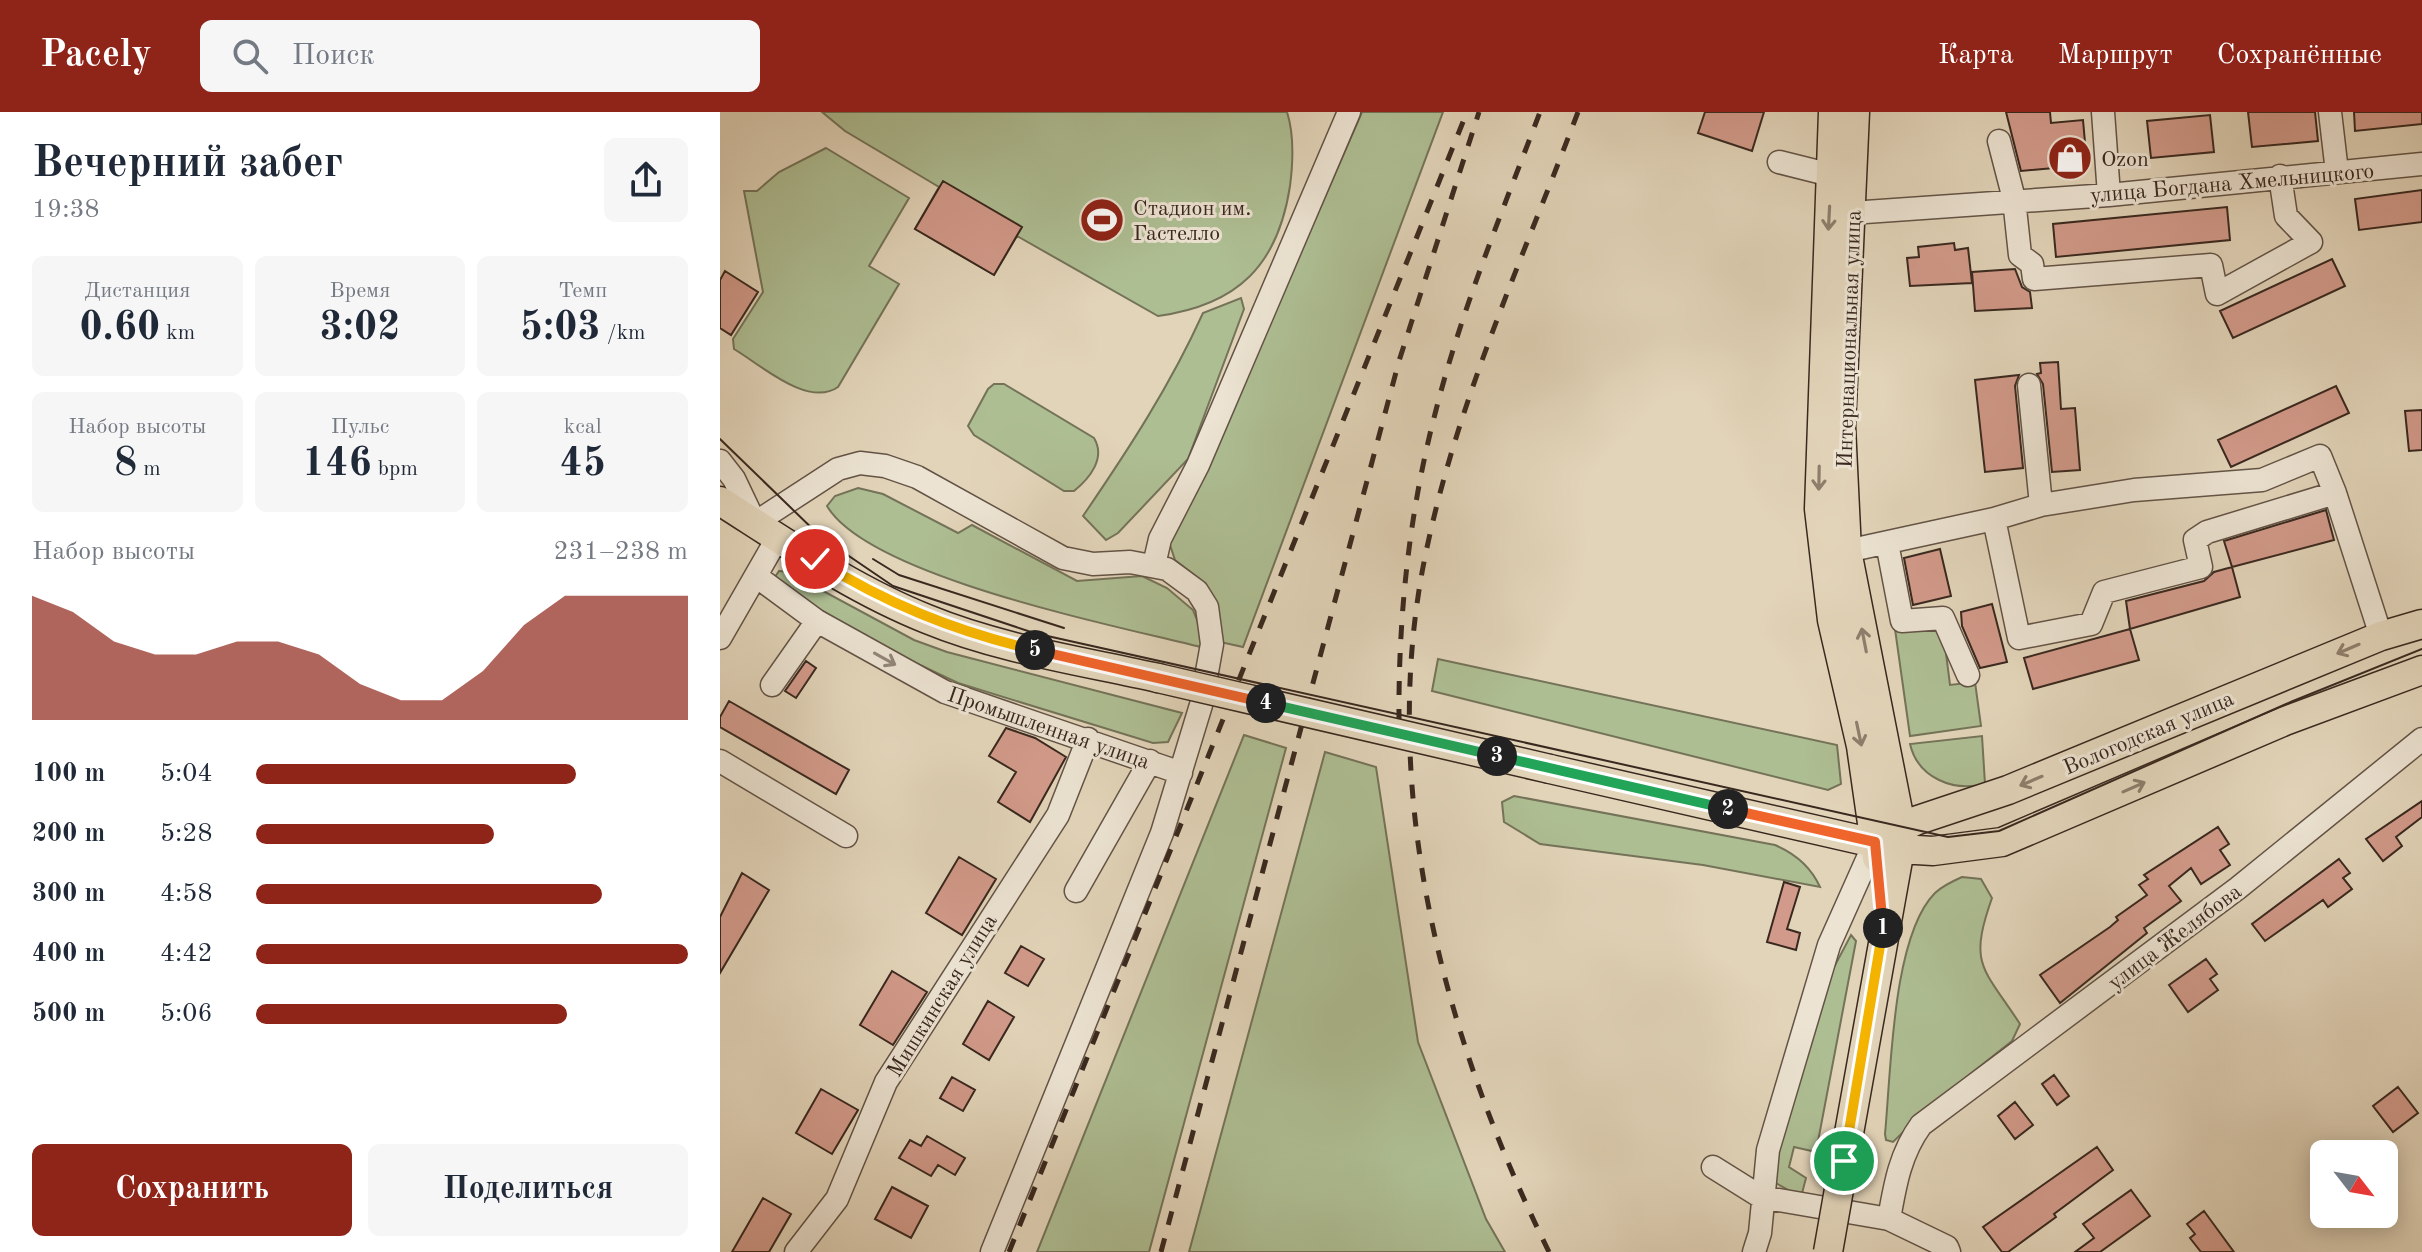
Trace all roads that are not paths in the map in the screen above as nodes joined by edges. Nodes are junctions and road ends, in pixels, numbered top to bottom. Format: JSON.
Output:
{"nodes":[{"id":1,"x":1349,"y":112,"type":"edge"},
{"id":2,"x":1833,"y":112,"type":"edge"},
{"id":3,"x":1855,"y":112,"type":"edge"},
{"id":4,"x":2103,"y":112,"type":"edge"},
{"id":5,"x":2330,"y":112,"type":"edge"},
{"id":6,"x":1999,"y":141,"type":"dead end"},
{"id":7,"x":1779,"y":162,"type":"dead end"},
{"id":8,"x":2422,"y":164,"type":"edge"},
{"id":9,"x":2337,"y":172,"type":"junction"},
{"id":10,"x":1831,"y":175,"type":"junction"},
{"id":11,"x":2280,"y":176,"type":"junction"},
{"id":12,"x":2109,"y":195,"type":"junction"},
{"id":13,"x":2014,"y":199,"type":"junction"},
{"id":14,"x":1851,"y":213,"type":"junction"},
{"id":15,"x":2029,"y":385,"type":"dead end"},
{"id":16,"x":720,"y":461,"type":"edge"},
{"id":17,"x":2335,"y":493,"type":"junction"},
{"id":18,"x":720,"y":501,"type":"edge"},
{"id":19,"x":2041,"y":505,"type":"junction"},
{"id":20,"x":1994,"y":519,"type":"junction"},
{"id":21,"x":766,"y":530,"type":"junction"},
{"id":22,"x":1887,"y":543,"type":"junction"},
{"id":23,"x":1847,"y":551,"type":"junction"},
{"id":24,"x":1154,"y":565,"type":"junction"},
{"id":25,"x":756,"y":576,"type":"junction"},
{"id":26,"x":817,"y":621,"type":"junction"},
{"id":27,"x":2422,"y":624,"type":"edge"},
{"id":28,"x":2381,"y":636,"type":"junction"},
{"id":29,"x":720,"y":638,"type":"edge"},
{"id":30,"x":2422,"y":670,"type":"edge"},
{"id":31,"x":1968,"y":675,"type":"dead end"},
{"id":32,"x":772,"y":685,"type":"dead end"},
{"id":33,"x":1088,"y":739,"type":"junction"},
{"id":34,"x":2422,"y":739,"type":"edge"},
{"id":35,"x":720,"y":761,"type":"edge"},
{"id":36,"x":1150,"y":761,"type":"junction"},
{"id":37,"x":1181,"y":773,"type":"junction"},
{"id":38,"x":846,"y":836,"type":"dead end"},
{"id":39,"x":1892,"y":839,"type":"junction"},
{"id":40,"x":1076,"y":891,"type":"dead end"},
{"id":41,"x":1713,"y":1167,"type":"dead end"},
{"id":42,"x":1761,"y":1197,"type":"junction"},
{"id":43,"x":1889,"y":1219,"type":"junction"},
{"id":44,"x":796,"y":1252,"type":"edge"},
{"id":45,"x":992,"y":1252,"type":"edge"},
{"id":46,"x":1754,"y":1252,"type":"edge"},
{"id":47,"x":1828,"y":1252,"type":"edge"},
{"id":48,"x":1949,"y":1252,"type":"edge"}],
"edges":[{"from":1,"to":24,"type":"street"},
{"from":2,"to":10,"type":"main road","name":"Интернациональная улица"},
{"from":3,"to":14,"type":"main road","name":"Интернациональная улица"},
{"from":4,"to":12,"type":"street"},
{"from":5,"to":9,"type":"street"},
{"from":6,"to":13,"type":"street"},
{"from":7,"to":10,"type":"street"},
{"from":8,"to":9,"type":"street","name":"улица Богдана Хмельницкого"},
{"from":9,"to":11,"type":"street","name":"улица Богдана Хмельницкого"},
{"from":10,"to":39,"type":"main road","name":"Интернациональная улица","one_way":true},
{"from":11,"to":12,"type":"street","name":"улица Богдана Хмельницкого"},
{"from":11,"to":13,"type":"street"},
{"from":12,"to":13,"type":"street","name":"улица Богдана Хмельницкого"},
{"from":13,"to":14,"type":"street","name":"улица Богдана Хмельницкого"},
{"from":14,"to":23,"type":"main road","name":"Интернациональная улица"},
{"from":15,"to":19,"type":"street"},
{"from":16,"to":21,"type":"street"},
{"from":17,"to":19,"type":"street"},
{"from":17,"to":20,"type":"street"},
{"from":17,"to":28,"type":"street"},
{"from":18,"to":21,"type":"main road","name":"Вологодская улица"},
{"from":19,"to":20,"type":"street"},
{"from":20,"to":22,"type":"street"},
{"from":21,"to":24,"type":"street"},
{"from":21,"to":25,"type":"street"},
{"from":21,"to":39,"type":"main road","name":"Вологодская улица","bridge":true},
{"from":22,"to":23,"type":"street"},
{"from":22,"to":31,"type":"street"},
{"from":39,"to":23,"type":"main road","name":"Интернациональная улица","one_way":true},
{"from":24,"to":37,"type":"street"},
{"from":25,"to":26,"type":"street","name":"Промышленная улица"},
{"from":25,"to":29,"type":"street"},
{"from":26,"to":32,"type":"street"},
{"from":26,"to":33,"type":"street","name":"Промышленная улица","one_way":true},
{"from":27,"to":28,"type":"main road","name":"Вологодская улица"},
{"from":28,"to":39,"type":"main road","name":"Вологодская улица","one_way":true},
{"from":39,"to":30,"type":"main road","name":"Вологодская улица","one_way":true},
{"from":33,"to":36,"type":"street","name":"Промышленная улица"},
{"from":33,"to":44,"type":"street","name":"Мишкинская улица"},
{"from":34,"to":43,"type":"street","name":"улица Желябова"},
{"from":35,"to":38,"type":"street"},
{"from":36,"to":37,"type":"street","name":"Промышленная улица"},
{"from":36,"to":40,"type":"street"},
{"from":37,"to":45,"type":"street"},
{"from":39,"to":42,"type":"street"},
{"from":39,"to":47,"type":"main road","bridge":true},
{"from":41,"to":42,"type":"street"},
{"from":42,"to":43,"type":"street"},
{"from":42,"to":46,"type":"street"},
{"from":43,"to":48,"type":"street"}]}
